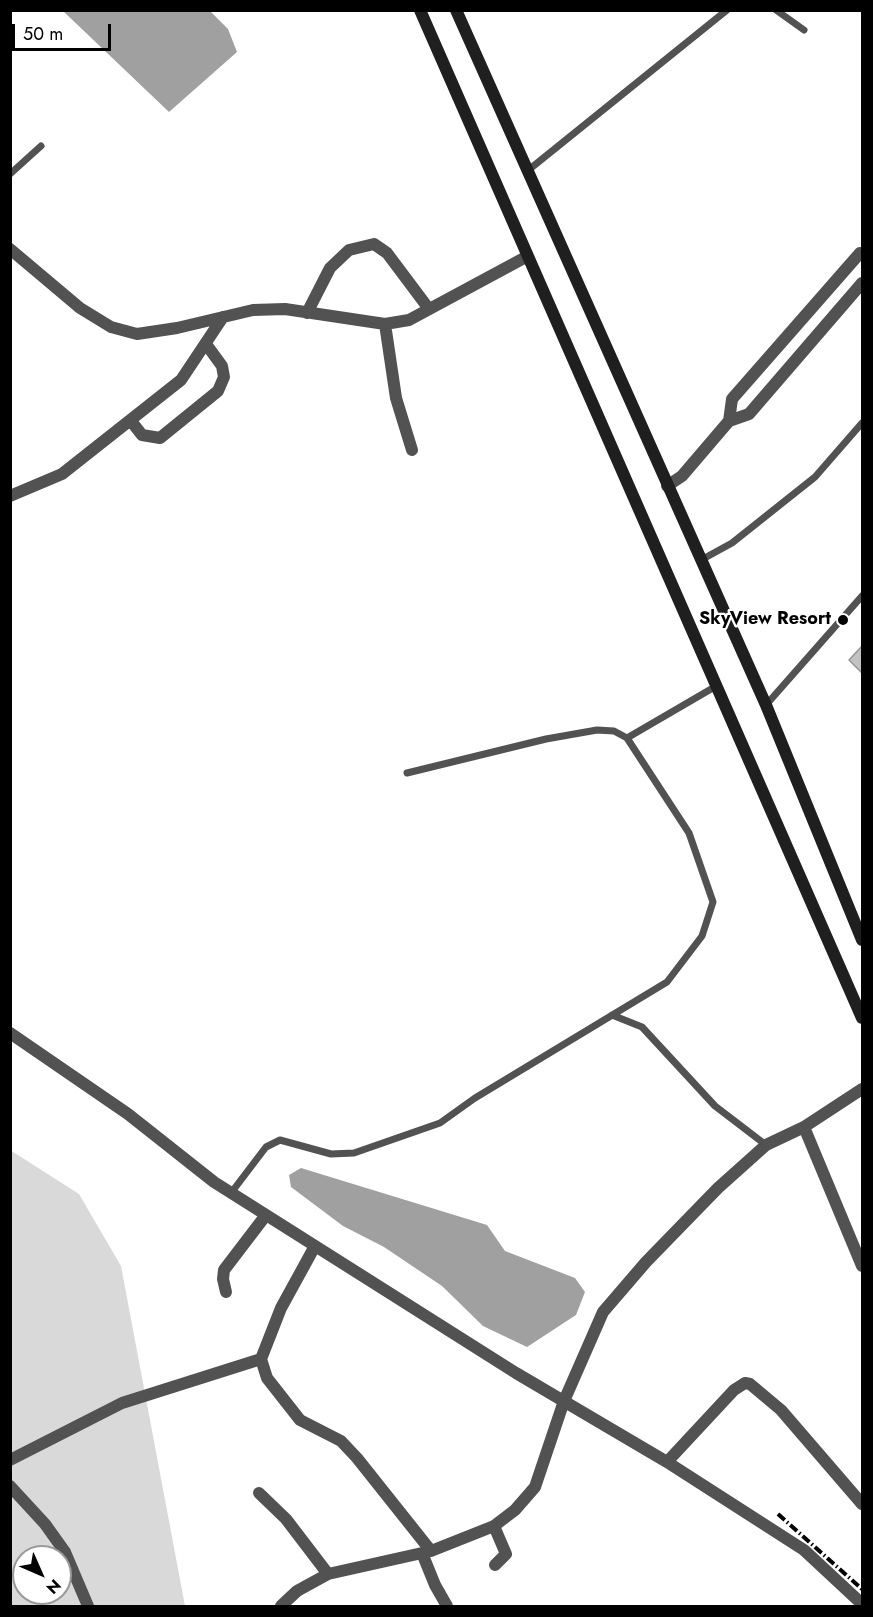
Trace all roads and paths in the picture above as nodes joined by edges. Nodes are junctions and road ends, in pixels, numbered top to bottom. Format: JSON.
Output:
{"nodes":[{"id":1,"x":420,"y":10,"type":"edge"},
{"id":2,"x":456,"y":10,"type":"edge"},
{"id":3,"x":727,"y":10,"type":"edge"},
{"id":4,"x":776,"y":10,"type":"edge"},
{"id":5,"x":804,"y":30,"type":"dead end"},
{"id":6,"x":41,"y":146,"type":"dead end"},
{"id":7,"x":526,"y":172,"type":"junction"},
{"id":8,"x":10,"y":174,"type":"edge"},
{"id":9,"x":10,"y":249,"type":"edge"},
{"id":10,"x":862,"y":255,"type":"edge"},
{"id":11,"x":526,"y":257,"type":"junction"},
{"id":12,"x":862,"y":283,"type":"edge"},
{"id":13,"x":429,"y":309,"type":"junction"},
{"id":14,"x":307,"y":313,"type":"junction"},
{"id":15,"x":224,"y":317,"type":"junction"},
{"id":16,"x":385,"y":324,"type":"junction"},
{"id":17,"x":206,"y":344,"type":"junction"},
{"id":18,"x":131,"y":421,"type":"junction"},
{"id":19,"x":729,"y":421,"type":"junction"},
{"id":20,"x":862,"y":423,"type":"edge"},
{"id":21,"x":412,"y":450,"type":"dead end"},
{"id":22,"x":667,"y":486,"type":"junction"},
{"id":23,"x":10,"y":496,"type":"edge"},
{"id":24,"x":701,"y":560,"type":"junction"},
{"id":25,"x":862,"y":596,"type":"edge"},
{"id":26,"x":718,"y":685,"type":"junction"},
{"id":27,"x":766,"y":705,"type":"junction"},
{"id":28,"x":627,"y":738,"type":"junction"},
{"id":29,"x":407,"y":773,"type":"dead end"},
{"id":30,"x":862,"y":940,"type":"edge"},
{"id":31,"x":612,"y":1015,"type":"junction"},
{"id":32,"x":862,"y":1018,"type":"edge"},
{"id":33,"x":10,"y":1033,"type":"edge"},
{"id":34,"x":862,"y":1089,"type":"edge"},
{"id":35,"x":804,"y":1127,"type":"junction"},
{"id":36,"x":766,"y":1145,"type":"junction"},
{"id":37,"x":234,"y":1189,"type":"junction"},
{"id":38,"x":266,"y":1215,"type":"junction"},
{"id":39,"x":315,"y":1246,"type":"junction"},
{"id":40,"x":862,"y":1266,"type":"edge"},
{"id":41,"x":226,"y":1292,"type":"dead end"},
{"id":42,"x":261,"y":1359,"type":"junction"},
{"id":43,"x":564,"y":1401,"type":"junction"},
{"id":44,"x":10,"y":1460,"type":"edge"},
{"id":45,"x":667,"y":1462,"type":"junction"},
{"id":46,"x":10,"y":1486,"type":"edge"},
{"id":47,"x":259,"y":1493,"type":"dead end"},
{"id":48,"x":862,"y":1504,"type":"edge"},
{"id":49,"x":494,"y":1526,"type":"junction"},
{"id":50,"x":426,"y":1552,"type":"junction"},
{"id":51,"x":495,"y":1565,"type":"dead end"},
{"id":52,"x":328,"y":1574,"type":"junction"},
{"id":53,"x":862,"y":1604,"type":"edge"},
{"id":54,"x":88,"y":1606,"type":"edge"},
{"id":55,"x":281,"y":1606,"type":"edge"},
{"id":56,"x":447,"y":1606,"type":"edge"}],
"edges":[{"from":1,"to":11,"type":"main road"},
{"from":2,"to":7,"type":"main road"},
{"from":3,"to":7,"type":"lane"},
{"from":4,"to":5,"type":"lane"},
{"from":6,"to":8,"type":"lane"},
{"from":7,"to":22,"type":"main road"},
{"from":9,"to":15,"type":"street"},
{"from":10,"to":19,"type":"street"},
{"from":11,"to":13,"type":"street"},
{"from":11,"to":26,"type":"main road"},
{"from":12,"to":19,"type":"street"},
{"from":13,"to":14,"type":"street"},
{"from":13,"to":16,"type":"street"},
{"from":14,"to":15,"type":"street"},
{"from":14,"to":16,"type":"street"},
{"from":15,"to":17,"type":"street"},
{"from":16,"to":21,"type":"street"},
{"from":17,"to":18,"type":"street"},
{"from":17,"to":18,"type":"street"},
{"from":18,"to":23,"type":"street"},
{"from":19,"to":22,"type":"street"},
{"from":20,"to":24,"type":"lane"},
{"from":22,"to":24,"type":"main road"},
{"from":24,"to":27,"type":"main road"},
{"from":25,"to":27,"type":"lane"},
{"from":26,"to":28,"type":"lane"},
{"from":26,"to":32,"type":"main road"},
{"from":27,"to":30,"type":"main road"},
{"from":28,"to":29,"type":"lane"},
{"from":28,"to":31,"type":"lane"},
{"from":31,"to":36,"type":"lane"},
{"from":31,"to":37,"type":"lane"},
{"from":33,"to":37,"type":"street"},
{"from":34,"to":35,"type":"street"},
{"from":35,"to":36,"type":"street"},
{"from":35,"to":40,"type":"street"},
{"from":36,"to":43,"type":"street"},
{"from":37,"to":38,"type":"street"},
{"from":38,"to":39,"type":"street"},
{"from":38,"to":41,"type":"street"},
{"from":39,"to":42,"type":"street"},
{"from":39,"to":43,"type":"street"},
{"from":42,"to":44,"type":"street"},
{"from":42,"to":50,"type":"street"},
{"from":43,"to":45,"type":"street"},
{"from":43,"to":49,"type":"street"},
{"from":45,"to":48,"type":"street"},
{"from":45,"to":53,"type":"street"},
{"from":46,"to":54,"type":"street"},
{"from":47,"to":52,"type":"street"},
{"from":49,"to":50,"type":"street"},
{"from":49,"to":51,"type":"street"},
{"from":50,"to":52,"type":"street"},
{"from":50,"to":56,"type":"street"},
{"from":52,"to":55,"type":"street"}]}
